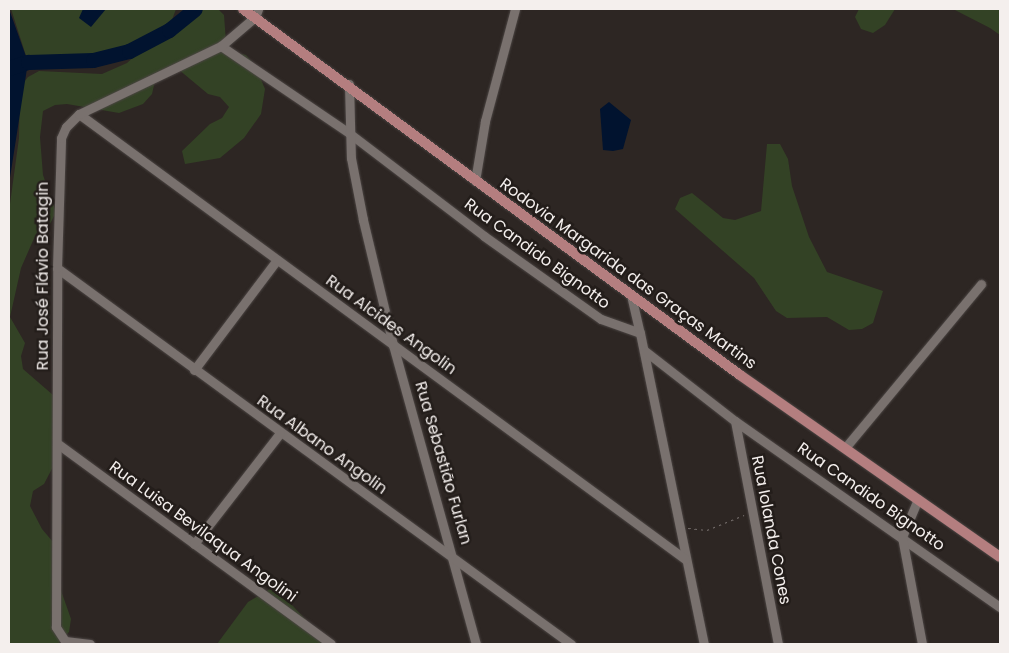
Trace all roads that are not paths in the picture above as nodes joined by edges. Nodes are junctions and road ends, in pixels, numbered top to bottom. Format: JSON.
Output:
{"nodes":[{"id":1,"x":243,"y":9,"type":"edge"},
{"id":2,"x":515,"y":9,"type":"edge"},
{"id":3,"x":256,"y":13,"type":"edge"},
{"id":4,"x":221,"y":46,"type":"junction"},
{"id":5,"x":349,"y":84,"type":"junction"},
{"id":6,"x":79,"y":114,"type":"junction"},
{"id":7,"x":349,"y":133,"type":"junction"},
{"id":8,"x":476,"y":181,"type":"junction"},
{"id":9,"x":277,"y":260,"type":"junction"},
{"id":10,"x":57,"y":268,"type":"junction"},
{"id":11,"x":981,"y":284,"type":"dead end"},
{"id":12,"x":631,"y":295,"type":"junction"},
{"id":13,"x":640,"y":333,"type":"junction"},
{"id":14,"x":394,"y":346,"type":"junction"},
{"id":15,"x":645,"y":352,"type":"junction"},
{"id":16,"x":194,"y":370,"type":"junction"},
{"id":17,"x":734,"y":421,"type":"junction"},
{"id":18,"x":280,"y":434,"type":"junction"},
{"id":19,"x":58,"y":444,"type":"junction"},
{"id":20,"x":845,"y":448,"type":"junction"},
{"id":21,"x":918,"y":498,"type":"junction"},
{"id":22,"x":902,"y":537,"type":"junction"},
{"id":23,"x":194,"y":544,"type":"junction"},
{"id":24,"x":1000,"y":557,"type":"edge"},
{"id":25,"x":685,"y":560,"type":"junction"},
{"id":26,"x":455,"y":562,"type":"junction"},
{"id":27,"x":1000,"y":607,"type":"edge"},
{"id":28,"x":90,"y":644,"type":"edge"},
{"id":29,"x":331,"y":644,"type":"edge"},
{"id":30,"x":476,"y":644,"type":"edge"},
{"id":31,"x":571,"y":644,"type":"edge"},
{"id":32,"x":704,"y":644,"type":"edge"},
{"id":33,"x":778,"y":644,"type":"edge"},
{"id":34,"x":922,"y":644,"type":"edge"}],
"edges":[{"from":1,"to":3,"type":"main road","name":"Rodovia Margarida das Graças Martins"},
{"from":2,"to":8,"type":"street"},
{"from":3,"to":4,"type":"street","name":"Rua José Flávio Batagin"},
{"from":3,"to":5,"type":"main road","name":"Rodovia Margarida das Graças Martins"},
{"from":4,"to":6,"type":"street","name":"Rua José Flávio Batagin"},
{"from":4,"to":7,"type":"street","name":"Rua Candido Bignotto"},
{"from":5,"to":7,"type":"street","name":"Rua Sebastião Furlan"},
{"from":5,"to":8,"type":"main road","name":"Rodovia Margarida das Graças Martins"},
{"from":6,"to":9,"type":"street","name":"Rua Alcides Angolin"},
{"from":6,"to":10,"type":"street","name":"Rua José Flávio Batagin"},
{"from":7,"to":13,"type":"street","name":"Rua Candido Bignotto"},
{"from":7,"to":14,"type":"street","name":"Rua Sebastião Furlan"},
{"from":8,"to":12,"type":"main road","name":"Rodovia Margarida das Graças Martins"},
{"from":9,"to":14,"type":"street","name":"Rua Alcides Angolin"},
{"from":9,"to":16,"type":"street"},
{"from":10,"to":16,"type":"street","name":"Rua Albano Angolin"},
{"from":10,"to":19,"type":"street","name":"Rua José Flávio Batagin"},
{"from":11,"to":20,"type":"street"},
{"from":12,"to":13,"type":"street"},
{"from":12,"to":20,"type":"main road","name":"Rodovia Margarida das Graças Martins"},
{"from":13,"to":15,"type":"street"},
{"from":14,"to":25,"type":"street","name":"Rua Alcides Angolin"},
{"from":14,"to":26,"type":"street","name":"Rua Sebastião Furlan"},
{"from":15,"to":17,"type":"street","name":"Rua Candido Bignotto"},
{"from":15,"to":25,"type":"street"},
{"from":16,"to":18,"type":"street","name":"Rua Albano Angolin"},
{"from":17,"to":22,"type":"street","name":"Rua Candido Bignotto"},
{"from":17,"to":33,"type":"street","name":"Rua Iolanda Cones"},
{"from":18,"to":23,"type":"street"},
{"from":18,"to":26,"type":"street","name":"Rua Albano Angolin"},
{"from":19,"to":23,"type":"street","name":"Rua Luisa Bevilaqua Angolini"},
{"from":19,"to":28,"type":"street","name":"Rua José Flávio Batagin"},
{"from":20,"to":21,"type":"main road","name":"Rodovia Margarida das Graças Martins"},
{"from":21,"to":22,"type":"street"},
{"from":21,"to":24,"type":"main road","name":"Rodovia Margarida das Graças Martins"},
{"from":22,"to":27,"type":"street","name":"Rua Candido Bignotto"},
{"from":22,"to":34,"type":"street"},
{"from":23,"to":29,"type":"street","name":"Rua Luisa Bevilaqua Angolini"},
{"from":25,"to":32,"type":"street"},
{"from":26,"to":30,"type":"street","name":"Rua Sebastião Furlan"},
{"from":26,"to":31,"type":"street","name":"Rua Albano Angolin"}]}
